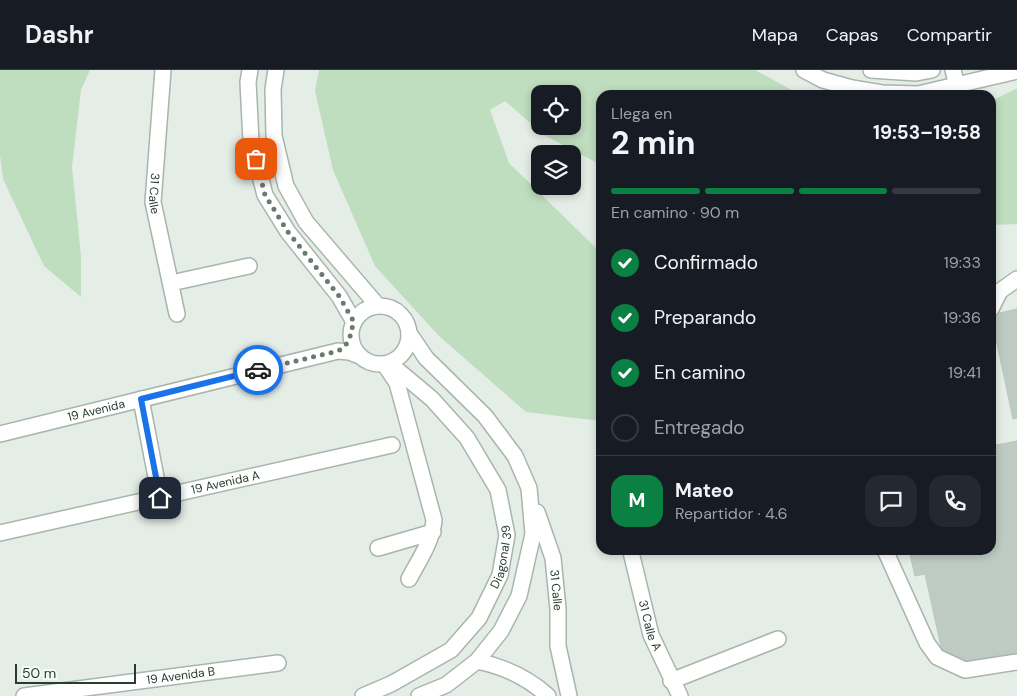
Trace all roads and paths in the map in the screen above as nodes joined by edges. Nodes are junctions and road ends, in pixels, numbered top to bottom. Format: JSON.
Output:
{"nodes":[{"id":1,"x":164,"y":70,"type":"edge"},
{"id":2,"x":250,"y":70,"type":"edge"},
{"id":3,"x":276,"y":70,"type":"edge"},
{"id":4,"x":804,"y":70,"type":"edge"},
{"id":5,"x":871,"y":70,"type":"edge"},
{"id":6,"x":932,"y":70,"type":"edge"},
{"id":7,"x":953,"y":70,"type":"edge"},
{"id":8,"x":1017,"y":71,"type":"edge"},
{"id":9,"x":957,"y":86,"type":"junction"},
{"id":10,"x":867,"y":90,"type":"edge"},
{"id":11,"x":938,"y":90,"type":"edge"},
{"id":12,"x":249,"y":266,"type":"dead end"},
{"id":13,"x":1017,"y":279,"type":"edge"},
{"id":14,"x":171,"y":283,"type":"junction"},
{"id":15,"x":996,"y":299,"type":"edge"},
{"id":16,"x":378,"y":306,"type":"junction"},
{"id":17,"x":178,"y":314,"type":"dead end"},
{"id":18,"x":354,"y":322,"type":"junction"},
{"id":19,"x":409,"y":333,"type":"junction"},
{"id":20,"x":351,"y":337,"type":"junction"},
{"id":21,"x":338,"y":351,"type":"junction"},
{"id":22,"x":360,"y":356,"type":"junction"},
{"id":23,"x":386,"y":363,"type":"junction"},
{"id":24,"x":141,"y":399,"type":"junction"},
{"id":25,"x":0,"y":434,"type":"edge"},
{"id":26,"x":392,"y":445,"type":"dead end"},
{"id":27,"x":529,"y":488,"type":"junction"},
{"id":28,"x":160,"y":498,"type":"junction"},
{"id":29,"x":433,"y":532,"type":"junction"},
{"id":30,"x":0,"y":533,"type":"edge"},
{"id":31,"x":378,"y":548,"type":"dead end"},
{"id":32,"x":632,"y":555,"type":"edge"},
{"id":33,"x":887,"y":555,"type":"edge"},
{"id":34,"x":409,"y":579,"type":"dead end"},
{"id":35,"x":778,"y":639,"type":"dead end"},
{"id":36,"x":477,"y":661,"type":"junction"},
{"id":37,"x":278,"y":662,"type":"dead end"},
{"id":38,"x":1017,"y":662,"type":"edge"},
{"id":39,"x":671,"y":681,"type":"junction"},
{"id":40,"x":24,"y":696,"type":"edge"},
{"id":41,"x":363,"y":696,"type":"edge"},
{"id":42,"x":419,"y":696,"type":"edge"},
{"id":43,"x":548,"y":696,"type":"edge"},
{"id":44,"x":569,"y":696,"type":"edge"},
{"id":45,"x":680,"y":696,"type":"edge"}],
"edges":[{"from":1,"to":14,"type":"street","name":"31 Calle"},
{"from":2,"to":18,"type":"street"},
{"from":3,"to":16,"type":"street"},
{"from":4,"to":10,"type":"street"},
{"from":5,"to":6,"type":"street"},
{"from":7,"to":9,"type":"street"},
{"from":8,"to":9,"type":"street"},
{"from":9,"to":11,"type":"street"},
{"from":12,"to":14,"type":"street"},
{"from":13,"to":15,"type":"street"},
{"from":14,"to":17,"type":"street","name":"31 Calle"},
{"from":16,"to":18,"type":"street"},
{"from":16,"to":19,"type":"street"},
{"from":18,"to":20,"type":"street"},
{"from":19,"to":23,"type":"street"},
{"from":19,"to":27,"type":"street"},
{"from":20,"to":21,"type":"street"},
{"from":20,"to":22,"type":"street"},
{"from":21,"to":22,"type":"street","name":"19 Avenida"},
{"from":21,"to":24,"type":"street","name":"19 Avenida"},
{"from":22,"to":23,"type":"street"},
{"from":23,"to":29,"type":"street"},
{"from":23,"to":41,"type":"street","name":"Diagonal 39"},
{"from":24,"to":25,"type":"street","name":"19 Avenida"},
{"from":24,"to":28,"type":"street"},
{"from":26,"to":28,"type":"street","name":"19 Avenida A"},
{"from":27,"to":36,"type":"street"},
{"from":27,"to":44,"type":"street","name":"31 Calle"},
{"from":28,"to":30,"type":"street","name":"19 Avenida A"},
{"from":29,"to":31,"type":"street"},
{"from":29,"to":34,"type":"street"},
{"from":32,"to":39,"type":"street","name":"31 Calle A"},
{"from":33,"to":38,"type":"street"},
{"from":35,"to":39,"type":"street"},
{"from":36,"to":42,"type":"street"},
{"from":36,"to":43,"type":"street"},
{"from":37,"to":40,"type":"street","name":"19 Avenida B"},
{"from":39,"to":45,"type":"street","name":"31 Calle A"}]}
